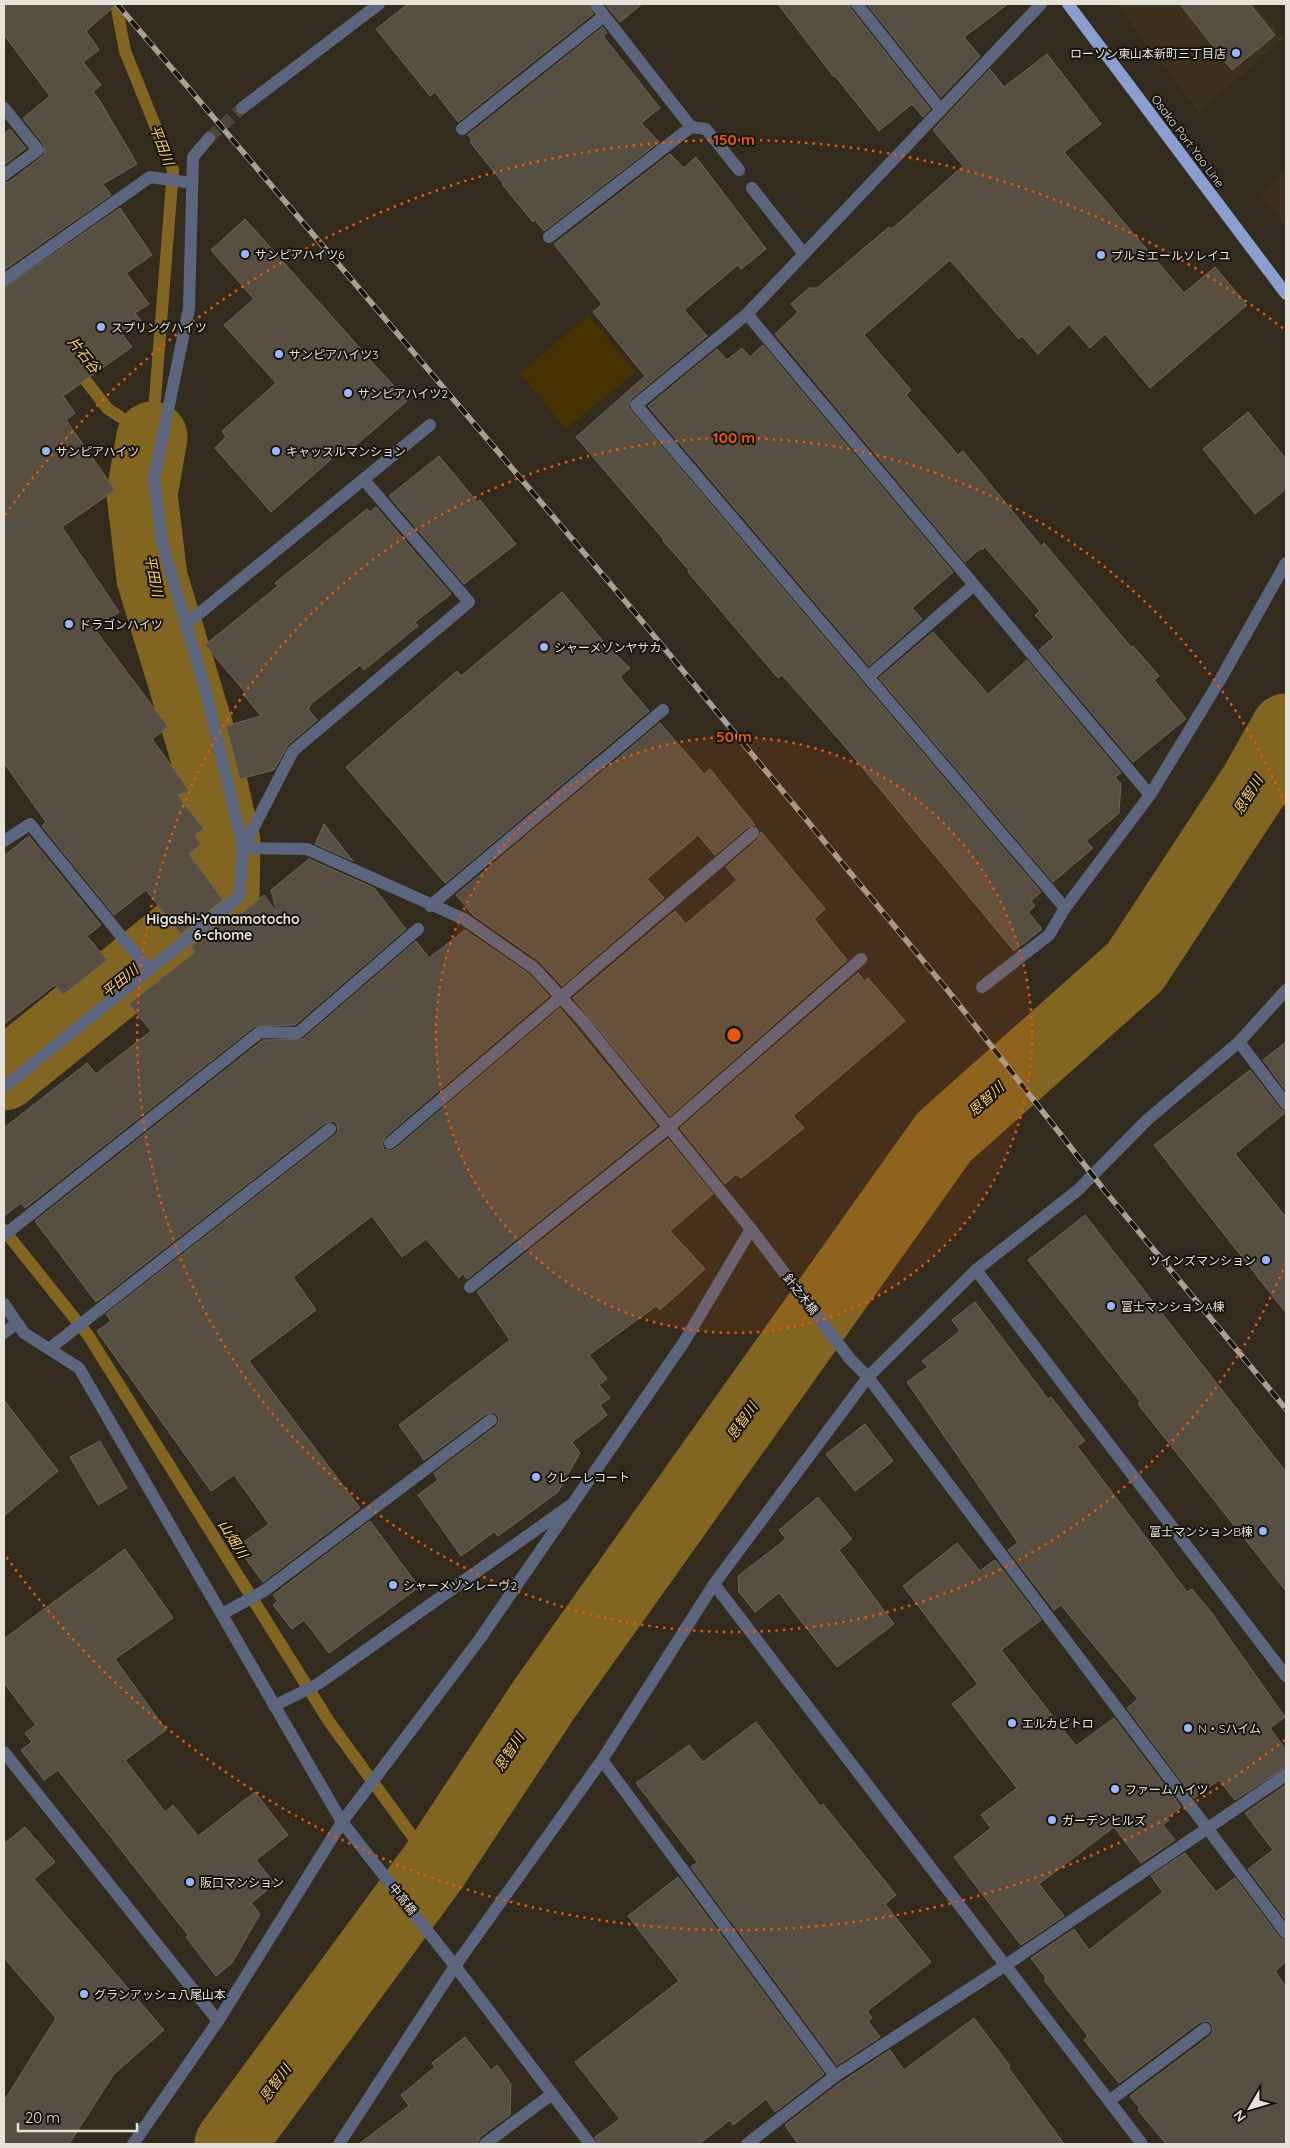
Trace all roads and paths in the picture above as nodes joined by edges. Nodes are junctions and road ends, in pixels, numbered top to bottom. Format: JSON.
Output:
{"nodes":[{"id":1,"x":379,"y":4,"type":"edge"},
{"id":2,"x":595,"y":4,"type":"edge"},
{"id":3,"x":857,"y":4,"type":"edge"},
{"id":4,"x":1041,"y":4,"type":"edge"},
{"id":5,"x":1068,"y":4,"type":"edge"},
{"id":6,"x":604,"y":16,"type":"junction"},
{"id":7,"x":4,"y":108,"type":"edge"},
{"id":8,"x":242,"y":108,"type":"tunnel mouth"},
{"id":9,"x":941,"y":110,"type":"junction"},
{"id":10,"x":691,"y":127,"type":"junction"},
{"id":11,"x":462,"y":129,"type":"dead end"},
{"id":12,"x":209,"y":138,"type":"tunnel mouth"},
{"id":13,"x":739,"y":170,"type":"dead end"},
{"id":14,"x":4,"y":175,"type":"edge"},
{"id":15,"x":192,"y":183,"type":"junction"},
{"id":16,"x":752,"y":188,"type":"dead end"},
{"id":17,"x":549,"y":237,"type":"dead end"},
{"id":18,"x":804,"y":254,"type":"junction"},
{"id":19,"x":4,"y":280,"type":"edge"},
{"id":20,"x":1286,"y":294,"type":"edge"},
{"id":21,"x":747,"y":314,"type":"junction"},
{"id":22,"x":430,"y":425,"type":"dead end"},
{"id":23,"x":364,"y":480,"type":"junction"},
{"id":24,"x":1286,"y":563,"type":"edge"},
{"id":25,"x":974,"y":586,"type":"junction"},
{"id":26,"x":185,"y":624,"type":"junction"},
{"id":27,"x":868,"y":677,"type":"junction"},
{"id":28,"x":663,"y":710,"type":"dead end"},
{"id":29,"x":1150,"y":795,"type":"junction"},
{"id":30,"x":753,"y":833,"type":"dead end"},
{"id":31,"x":4,"y":841,"type":"edge"},
{"id":32,"x":242,"y":848,"type":"junction"},
{"id":33,"x":430,"y":906,"type":"junction"},
{"id":34,"x":1065,"y":908,"type":"junction"},
{"id":35,"x":418,"y":929,"type":"dead end"},
{"id":36,"x":861,"y":959,"type":"dead end"},
{"id":37,"x":148,"y":969,"type":"junction"},
{"id":38,"x":982,"y":987,"type":"dead end"},
{"id":39,"x":1286,"y":990,"type":"edge"},
{"id":40,"x":560,"y":997,"type":"junction"},
{"id":41,"x":1239,"y":1042,"type":"junction"},
{"id":42,"x":4,"y":1087,"type":"edge"},
{"id":43,"x":1286,"y":1104,"type":"edge"},
{"id":44,"x":668,"y":1128,"type":"junction"},
{"id":45,"x":330,"y":1129,"type":"dead end"},
{"id":46,"x":390,"y":1143,"type":"dead end"},
{"id":47,"x":751,"y":1229,"type":"junction"},
{"id":48,"x":8,"y":1232,"type":"edge"},
{"id":49,"x":976,"y":1270,"type":"junction"},
{"id":50,"x":470,"y":1287,"type":"dead end"},
{"id":51,"x":4,"y":1304,"type":"edge"},
{"id":52,"x":17,"y":1322,"type":"junction"},
{"id":53,"x":4,"y":1333,"type":"edge"},
{"id":54,"x":49,"y":1349,"type":"junction"},
{"id":55,"x":868,"y":1377,"type":"junction"},
{"id":56,"x":491,"y":1420,"type":"dead end"},
{"id":57,"x":571,"y":1505,"type":"junction"},
{"id":58,"x":714,"y":1584,"type":"junction"},
{"id":59,"x":222,"y":1614,"type":"junction"},
{"id":60,"x":1286,"y":1676,"type":"edge"},
{"id":61,"x":274,"y":1706,"type":"junction"},
{"id":62,"x":4,"y":1752,"type":"edge"},
{"id":63,"x":602,"y":1760,"type":"junction"},
{"id":64,"x":1286,"y":1775,"type":"edge"},
{"id":65,"x":342,"y":1822,"type":"junction"},
{"id":66,"x":1207,"y":1830,"type":"junction"},
{"id":67,"x":1286,"y":1933,"type":"edge"},
{"id":68,"x":453,"y":1963,"type":"junction"},
{"id":69,"x":1006,"y":1966,"type":"junction"},
{"id":70,"x":218,"y":2021,"type":"junction"},
{"id":71,"x":1205,"y":2029,"type":"dead end"},
{"id":72,"x":835,"y":2076,"type":"junction"},
{"id":73,"x":552,"y":2094,"type":"junction"},
{"id":74,"x":1109,"y":2101,"type":"junction"},
{"id":75,"x":133,"y":2144,"type":"edge"},
{"id":76,"x":339,"y":2144,"type":"edge"},
{"id":77,"x":485,"y":2144,"type":"edge"},
{"id":78,"x":590,"y":2144,"type":"edge"},
{"id":79,"x":747,"y":2144,"type":"edge"},
{"id":80,"x":1142,"y":2144,"type":"edge"}],
"edges":[{"from":1,"to":8,"type":"street"},
{"from":2,"to":6,"type":"street"},
{"from":3,"to":9,"type":"street"},
{"from":4,"to":9,"type":"street"},
{"from":5,"to":20,"type":"main road","name":"Osaka Port Yao Line"},
{"from":6,"to":10,"type":"street"},
{"from":6,"to":11,"type":"street"},
{"from":7,"to":14,"type":"street"},
{"from":9,"to":18,"type":"street"},
{"from":10,"to":13,"type":"street"},
{"from":10,"to":17,"type":"street"},
{"from":12,"to":15,"type":"street"},
{"from":15,"to":19,"type":"street"},
{"from":15,"to":26,"type":"street"},
{"from":16,"to":18,"type":"street"},
{"from":18,"to":21,"type":"street"},
{"from":21,"to":25,"type":"street"},
{"from":21,"to":27,"type":"street"},
{"from":22,"to":23,"type":"street"},
{"from":23,"to":26,"type":"street"},
{"from":23,"to":32,"type":"street"},
{"from":24,"to":29,"type":"street"},
{"from":25,"to":27,"type":"street"},
{"from":25,"to":29,"type":"street"},
{"from":26,"to":32,"type":"street"},
{"from":27,"to":34,"type":"street"},
{"from":28,"to":33,"type":"street"},
{"from":29,"to":34,"type":"street"},
{"from":30,"to":40,"type":"street"},
{"from":31,"to":37,"type":"street"},
{"from":32,"to":33,"type":"street","name":"針之木橋"},
{"from":32,"to":37,"type":"street"},
{"from":33,"to":40,"type":"street","name":"針之木橋"},
{"from":34,"to":38,"type":"street"},
{"from":35,"to":48,"type":"street"},
{"from":36,"to":44,"type":"street"},
{"from":37,"to":42,"type":"street"},
{"from":39,"to":41,"type":"street"},
{"from":40,"to":44,"type":"street","name":"針之木橋"},
{"from":40,"to":46,"type":"street"},
{"from":41,"to":43,"type":"street"},
{"from":41,"to":49,"type":"street"},
{"from":44,"to":47,"type":"street","name":"針之木橋"},
{"from":44,"to":50,"type":"street"},
{"from":45,"to":54,"type":"street"},
{"from":47,"to":55,"type":"street","name":"針之木橋"},
{"from":47,"to":57,"type":"street"},
{"from":49,"to":55,"type":"street"},
{"from":49,"to":60,"type":"street"},
{"from":51,"to":52,"type":"street","name":"中高橋"},
{"from":52,"to":53,"type":"street"},
{"from":52,"to":54,"type":"street","name":"中高橋"},
{"from":54,"to":59,"type":"street","name":"中高橋"},
{"from":55,"to":58,"type":"street"},
{"from":55,"to":66,"type":"street","name":"針之木橋"},
{"from":56,"to":59,"type":"street"},
{"from":57,"to":61,"type":"street"},
{"from":57,"to":65,"type":"street"},
{"from":58,"to":63,"type":"street"},
{"from":58,"to":69,"type":"street"},
{"from":59,"to":61,"type":"street","name":"中高橋"},
{"from":61,"to":65,"type":"street","name":"中高橋"},
{"from":62,"to":70,"type":"street"},
{"from":63,"to":68,"type":"street"},
{"from":63,"to":72,"type":"street"},
{"from":64,"to":66,"type":"street"},
{"from":65,"to":68,"type":"street","name":"中高橋"},
{"from":65,"to":70,"type":"street"},
{"from":66,"to":67,"type":"street","name":"針之木橋"},
{"from":66,"to":69,"type":"street"},
{"from":68,"to":73,"type":"street","name":"中高橋"},
{"from":68,"to":76,"type":"street"},
{"from":69,"to":72,"type":"street"},
{"from":69,"to":74,"type":"street"},
{"from":70,"to":75,"type":"street"},
{"from":71,"to":74,"type":"street"},
{"from":72,"to":79,"type":"street"},
{"from":73,"to":77,"type":"street"},
{"from":73,"to":78,"type":"street","name":"中高橋"},
{"from":74,"to":80,"type":"street"}]}
